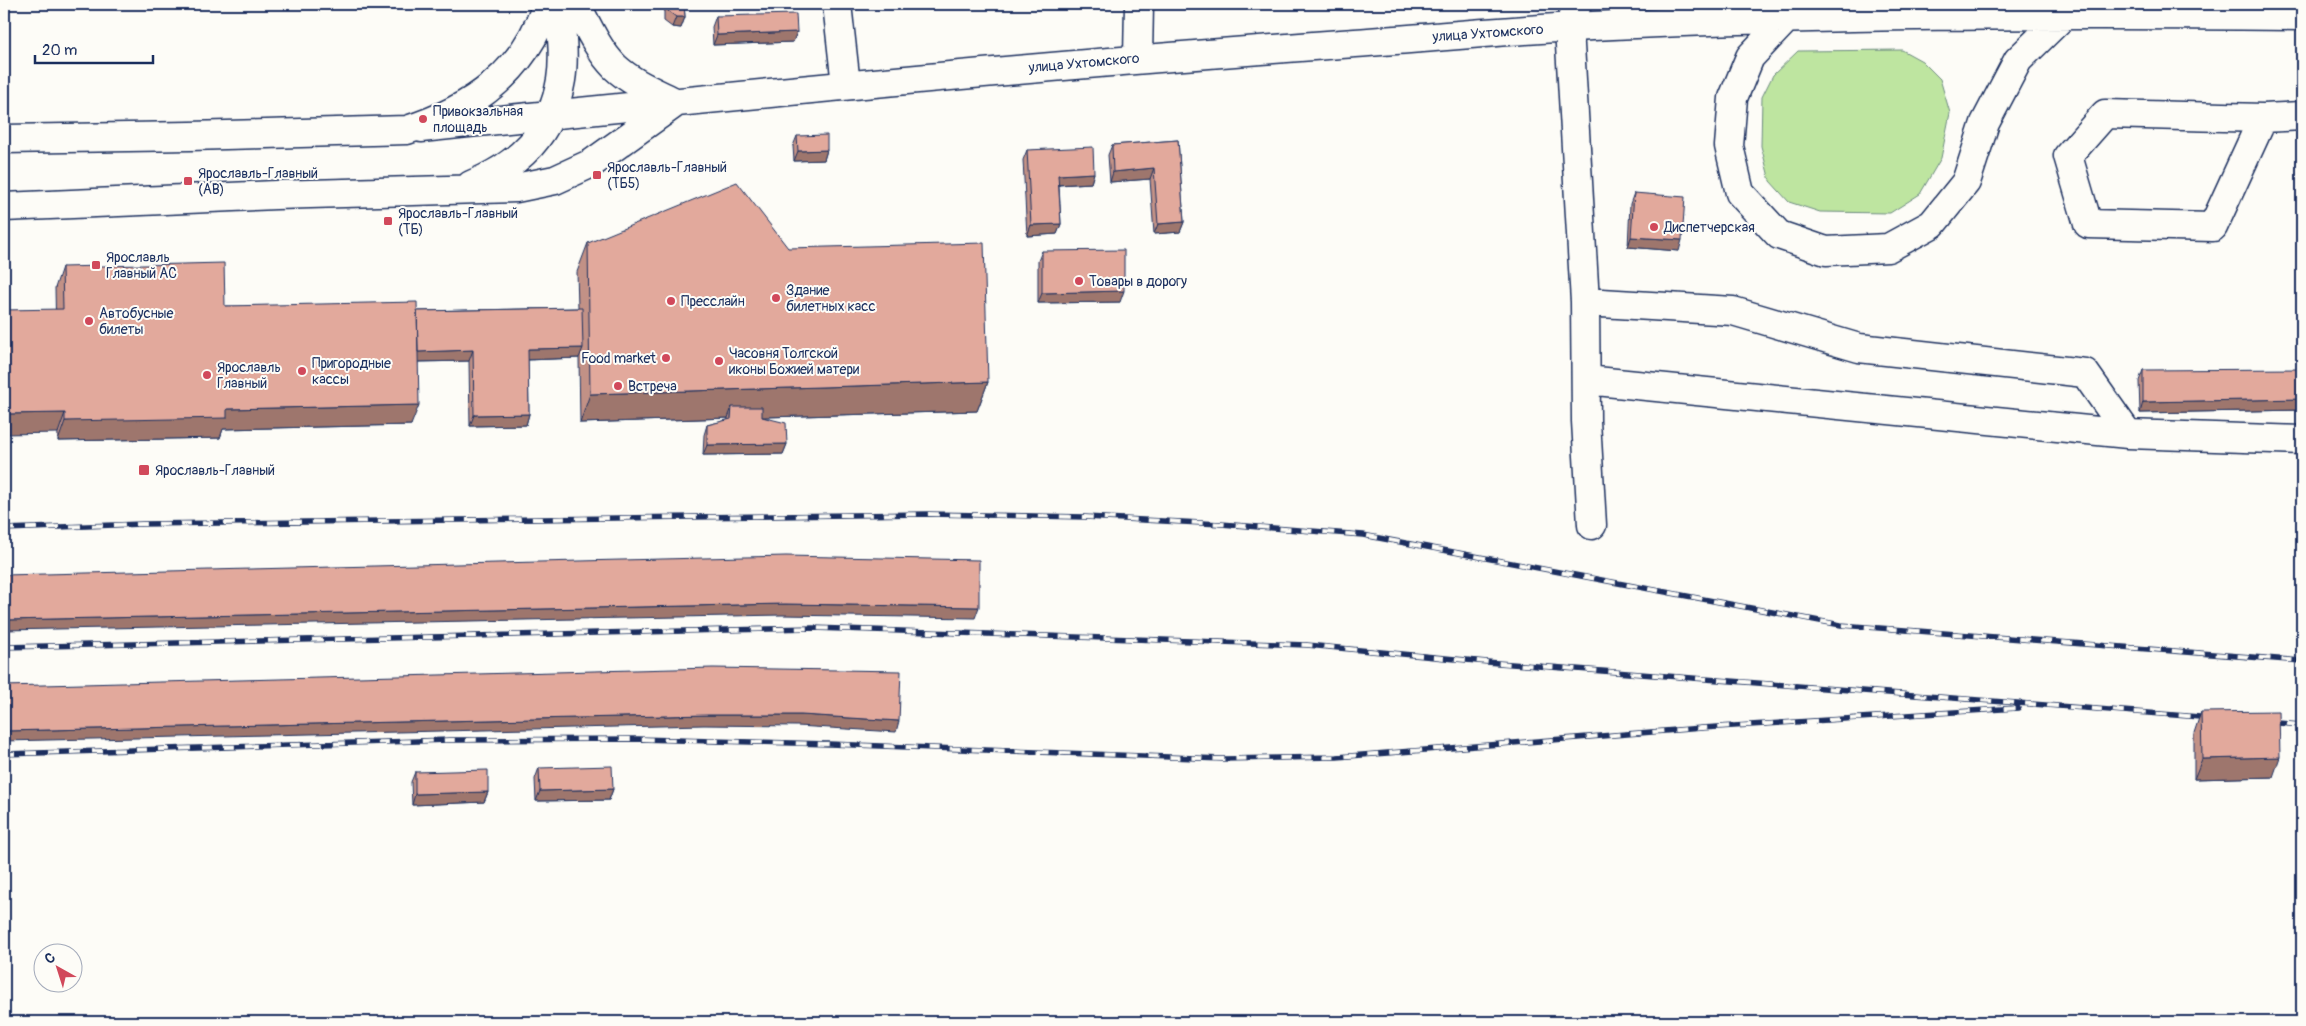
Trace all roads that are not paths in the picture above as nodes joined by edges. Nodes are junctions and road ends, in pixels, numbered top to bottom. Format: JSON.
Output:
{"nodes":[{"id":1,"x":547,"y":4,"type":"edge"},
{"id":2,"x":559,"y":4,"type":"edge"},
{"id":3,"x":576,"y":4,"type":"edge"},
{"id":4,"x":838,"y":4,"type":"edge"},
{"id":5,"x":1139,"y":4,"type":"edge"},
{"id":6,"x":1891,"y":10,"type":"edge"},
{"id":7,"x":2064,"y":14,"type":"junction"},
{"id":8,"x":1573,"y":16,"type":"edge"},
{"id":9,"x":2302,"y":16,"type":"edge"},
{"id":10,"x":1786,"y":19,"type":"junction"},
{"id":11,"x":1138,"y":58,"type":"junction"},
{"id":12,"x":846,"y":85,"type":"junction"},
{"id":13,"x":677,"y":102,"type":"junction"},
{"id":14,"x":551,"y":114,"type":"junction"},
{"id":15,"x":2302,"y":116,"type":"edge"},
{"id":16,"x":2263,"y":118,"type":"junction"},
{"id":17,"x":407,"y":130,"type":"junction"},
{"id":18,"x":4,"y":139,"type":"edge"},
{"id":19,"x":460,"y":189,"type":"junction"},
{"id":20,"x":4,"y":207,"type":"edge"},
{"id":21,"x":1585,"y":302,"type":"junction"},
{"id":22,"x":1586,"y":380,"type":"junction"},
{"id":23,"x":2128,"y":434,"type":"junction"},
{"id":24,"x":2302,"y":440,"type":"edge"},
{"id":25,"x":1592,"y":525,"type":"dead end"}],
"edges":[{"from":1,"to":17,"type":"street"},
{"from":2,"to":14,"type":"street"},
{"from":3,"to":13,"type":"street"},
{"from":4,"to":12,"type":"street"},
{"from":5,"to":11,"type":"street"},
{"from":6,"to":7,"type":"street","name":"улица Ухтомского"},
{"from":6,"to":10,"type":"street","name":"улица Ухтомского"},
{"from":7,"to":9,"type":"street","name":"улица Ухтомского"},
{"from":7,"to":10,"type":"street"},
{"from":8,"to":10,"type":"street","name":"улица Ухтомского"},
{"from":8,"to":11,"type":"street","name":"улица Ухтомского"},
{"from":8,"to":21,"type":"street"},
{"from":11,"to":12,"type":"street","name":"улица Ухтомского"},
{"from":12,"to":13,"type":"street","name":"улица Ухтомского"},
{"from":13,"to":14,"type":"street"},
{"from":13,"to":19,"type":"street"},
{"from":14,"to":17,"type":"street"},
{"from":14,"to":19,"type":"street"},
{"from":15,"to":16,"type":"street"},
{"from":16,"to":16,"type":"street"},
{"from":17,"to":18,"type":"street"},
{"from":19,"to":20,"type":"street"},
{"from":21,"to":22,"type":"street"},
{"from":21,"to":23,"type":"street"},
{"from":22,"to":23,"type":"street"},
{"from":22,"to":25,"type":"street"},
{"from":23,"to":24,"type":"street"}]}
